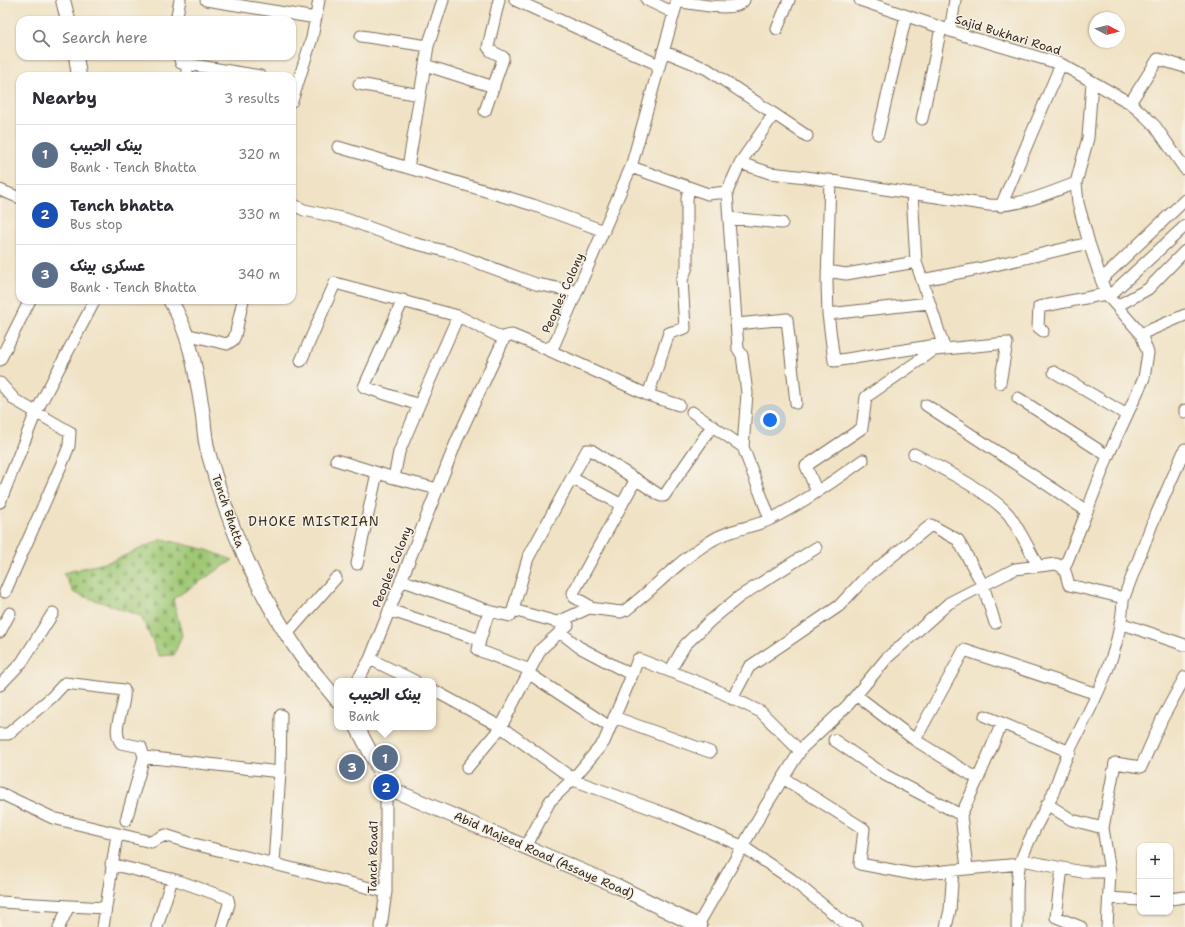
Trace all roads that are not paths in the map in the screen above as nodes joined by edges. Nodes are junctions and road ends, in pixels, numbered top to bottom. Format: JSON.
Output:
{"nodes":[{"id":1,"x":63,"y":0,"type":"edge"},
{"id":2,"x":180,"y":0,"type":"edge"},
{"id":3,"x":206,"y":0,"type":"edge"},
{"id":4,"x":319,"y":0,"type":"edge"},
{"id":5,"x":443,"y":0,"type":"edge"},
{"id":6,"x":499,"y":0,"type":"edge"},
{"id":7,"x":516,"y":0,"type":"edge"},
{"id":8,"x":647,"y":0,"type":"edge"},
{"id":9,"x":744,"y":0,"type":"edge"},
{"id":10,"x":789,"y":0,"type":"edge"},
{"id":11,"x":860,"y":0,"type":"edge"},
{"id":12,"x":956,"y":0,"type":"edge"},
{"id":13,"x":877,"y":3,"type":"edge"},
{"id":14,"x":675,"y":6,"type":"edge"},
{"id":15,"x":67,"y":16,"type":"edge"},
{"id":16,"x":177,"y":16,"type":"edge"},
{"id":17,"x":906,"y":16,"type":"junction"},
{"id":18,"x":316,"y":18,"type":"junction"},
{"id":19,"x":777,"y":28,"type":"dead end"},
{"id":20,"x":945,"y":29,"type":"junction"},
{"id":21,"x":361,"y":36,"type":"dead end"},
{"id":22,"x":428,"y":46,"type":"junction"},
{"id":23,"x":663,"y":51,"type":"junction"},
{"id":24,"x":77,"y":60,"type":"edge"},
{"id":25,"x":180,"y":60,"type":"edge"},
{"id":26,"x":187,"y":64,"type":"junction"},
{"id":27,"x":1061,"y":64,"type":"junction"},
{"id":28,"x":425,"y":65,"type":"junction"},
{"id":29,"x":659,"y":65,"type":"junction"},
{"id":30,"x":1185,"y":67,"type":"edge"},
{"id":31,"x":78,"y":72,"type":"edge"},
{"id":32,"x":187,"y":72,"type":"edge"},
{"id":33,"x":236,"y":72,"type":"edge"},
{"id":34,"x":296,"y":79,"type":"edge"},
{"id":35,"x":1092,"y":82,"type":"junction"},
{"id":36,"x":359,"y":84,"type":"dead end"},
{"id":37,"x":494,"y":87,"type":"junction"},
{"id":38,"x":420,"y":95,"type":"junction"},
{"id":39,"x":1130,"y":104,"type":"junction"},
{"id":40,"x":485,"y":111,"type":"dead end"},
{"id":41,"x":774,"y":114,"type":"junction"},
{"id":42,"x":922,"y":119,"type":"dead end"},
{"id":43,"x":878,"y":134,"type":"dead end"},
{"id":44,"x":807,"y":136,"type":"dead end"},
{"id":45,"x":338,"y":147,"type":"dead end"},
{"id":46,"x":740,"y":163,"type":"junction"},
{"id":47,"x":632,"y":167,"type":"junction"},
{"id":48,"x":408,"y":168,"type":"junction"},
{"id":49,"x":1185,"y":169,"type":"edge"},
{"id":50,"x":830,"y":180,"type":"junction"},
{"id":51,"x":1076,"y":183,"type":"junction"},
{"id":52,"x":689,"y":187,"type":"junction"},
{"id":53,"x":0,"y":190,"type":"edge"},
{"id":54,"x":727,"y":192,"type":"junction"},
{"id":55,"x":912,"y":193,"type":"junction"},
{"id":56,"x":16,"y":196,"type":"edge"},
{"id":57,"x":1185,"y":200,"type":"edge"},
{"id":58,"x":296,"y":206,"type":"edge"},
{"id":59,"x":1001,"y":206,"type":"junction"},
{"id":60,"x":729,"y":218,"type":"junction"},
{"id":61,"x":782,"y":223,"type":"dead end"},
{"id":62,"x":1185,"y":226,"type":"edge"},
{"id":63,"x":604,"y":231,"type":"junction"},
{"id":64,"x":1089,"y":243,"type":"junction"},
{"id":65,"x":1185,"y":251,"type":"edge"},
{"id":66,"x":916,"y":262,"type":"junction"},
{"id":67,"x":827,"y":271,"type":"junction"},
{"id":68,"x":922,"y":280,"type":"junction"},
{"id":69,"x":1101,"y":280,"type":"junction"},
{"id":70,"x":577,"y":292,"type":"junction"},
{"id":71,"x":1107,"y":296,"type":"junction"},
{"id":72,"x":403,"y":300,"type":"junction"},
{"id":73,"x":929,"y":303,"type":"junction"},
{"id":74,"x":28,"y":304,"type":"edge"},
{"id":75,"x":93,"y":304,"type":"edge"},
{"id":76,"x":172,"y":304,"type":"edge"},
{"id":77,"x":242,"y":304,"type":"edge"},
{"id":78,"x":1117,"y":306,"type":"junction"},
{"id":79,"x":828,"y":314,"type":"junction"},
{"id":80,"x":1185,"y":315,"type":"edge"},
{"id":81,"x":458,"y":316,"type":"junction"},
{"id":82,"x":736,"y":324,"type":"junction"},
{"id":83,"x":1043,"y":331,"type":"dead end"},
{"id":84,"x":185,"y":334,"type":"junction"},
{"id":85,"x":1141,"y":334,"type":"junction"},
{"id":86,"x":504,"y":338,"type":"junction"},
{"id":87,"x":939,"y":347,"type":"junction"},
{"id":88,"x":546,"y":349,"type":"junction"},
{"id":89,"x":0,"y":360,"type":"edge"},
{"id":90,"x":301,"y":361,"type":"dead end"},
{"id":91,"x":1054,"y":372,"type":"dead end"},
{"id":92,"x":0,"y":383,"type":"edge"},
{"id":93,"x":1000,"y":383,"type":"dead end"},
{"id":94,"x":648,"y":394,"type":"junction"},
{"id":95,"x":1018,"y":398,"type":"dead end"},
{"id":96,"x":796,"y":403,"type":"dead end"},
{"id":97,"x":418,"y":405,"type":"junction"},
{"id":98,"x":678,"y":405,"type":"dead end"},
{"id":99,"x":926,"y":405,"type":"dead end"},
{"id":100,"x":36,"y":412,"type":"junction"},
{"id":101,"x":692,"y":412,"type":"dead end"},
{"id":102,"x":1126,"y":415,"type":"junction"},
{"id":103,"x":712,"y":426,"type":"junction"},
{"id":104,"x":743,"y":447,"type":"junction"},
{"id":105,"x":1185,"y":449,"type":"edge"},
{"id":106,"x":914,"y":454,"type":"dead end"},
{"id":107,"x":1108,"y":456,"type":"junction"},
{"id":108,"x":336,"y":460,"type":"dead end"},
{"id":109,"x":864,"y":460,"type":"dead end"},
{"id":110,"x":377,"y":473,"type":"junction"},
{"id":111,"x":394,"y":478,"type":"junction"},
{"id":112,"x":572,"y":478,"type":"junction"},
{"id":113,"x":636,"y":479,"type":"junction"},
{"id":114,"x":438,"y":489,"type":"junction"},
{"id":115,"x":817,"y":492,"type":"junction"},
{"id":116,"x":0,"y":502,"type":"edge"},
{"id":117,"x":622,"y":505,"type":"junction"},
{"id":118,"x":1087,"y":511,"type":"junction"},
{"id":119,"x":770,"y":519,"type":"junction"},
{"id":120,"x":816,"y":548,"type":"dead end"},
{"id":121,"x":357,"y":564,"type":"dead end"},
{"id":122,"x":1038,"y":566,"type":"junction"},
{"id":123,"x":1064,"y":569,"type":"junction"},
{"id":124,"x":336,"y":578,"type":"dead end"},
{"id":125,"x":401,"y":580,"type":"junction"},
{"id":126,"x":983,"y":585,"type":"junction"},
{"id":127,"x":5,"y":592,"type":"dead end"},
{"id":128,"x":1123,"y":600,"type":"junction"},
{"id":129,"x":589,"y":608,"type":"junction"},
{"id":130,"x":389,"y":610,"type":"junction"},
{"id":131,"x":513,"y":610,"type":"junction"},
{"id":132,"x":489,"y":611,"type":"junction"},
{"id":133,"x":10,"y":613,"type":"dead end"},
{"id":134,"x":53,"y":613,"type":"dead end"},
{"id":135,"x":995,"y":623,"type":"dead end"},
{"id":136,"x":1120,"y":623,"type":"junction"},
{"id":137,"x":559,"y":627,"type":"junction"},
{"id":138,"x":0,"y":632,"type":"edge"},
{"id":139,"x":287,"y":634,"type":"junction"},
{"id":140,"x":480,"y":640,"type":"junction"},
{"id":141,"x":1185,"y":645,"type":"edge"},
{"id":142,"x":370,"y":659,"type":"junction"},
{"id":143,"x":670,"y":671,"type":"junction"},
{"id":144,"x":529,"y":672,"type":"junction"},
{"id":145,"x":632,"y":675,"type":"junction"},
{"id":146,"x":1185,"y":677,"type":"edge"},
{"id":147,"x":359,"y":678,"type":"edge"},
{"id":148,"x":409,"y":678,"type":"edge"},
{"id":149,"x":0,"y":685,"type":"edge"},
{"id":150,"x":436,"y":692,"type":"edge"},
{"id":151,"x":1097,"y":694,"type":"junction"},
{"id":152,"x":856,"y":695,"type":"junction"},
{"id":153,"x":334,"y":696,"type":"edge"},
{"id":154,"x":732,"y":699,"type":"junction"},
{"id":155,"x":281,"y":715,"type":"dead end"},
{"id":156,"x":985,"y":716,"type":"dead end"},
{"id":157,"x":612,"y":722,"type":"junction"},
{"id":158,"x":1002,"y":723,"type":"junction"},
{"id":159,"x":501,"y":727,"type":"junction"},
{"id":160,"x":359,"y":730,"type":"edge"},
{"id":161,"x":0,"y":734,"type":"edge"},
{"id":162,"x":834,"y":740,"type":"dead end"},
{"id":163,"x":915,"y":740,"type":"junction"},
{"id":164,"x":710,"y":752,"type":"dead end"},
{"id":165,"x":800,"y":752,"type":"junction"},
{"id":166,"x":1070,"y":752,"type":"junction"},
{"id":167,"x":144,"y":757,"type":"junction"},
{"id":168,"x":467,"y":768,"type":"dead end"},
{"id":169,"x":280,"y":772,"type":"junction"},
{"id":170,"x":783,"y":778,"type":"junction"},
{"id":171,"x":573,"y":779,"type":"junction"},
{"id":172,"x":978,"y":779,"type":"junction"},
{"id":173,"x":386,"y":787,"type":"junction"},
{"id":174,"x":1,"y":796,"type":"edge"},
{"id":175,"x":1047,"y":804,"type":"junction"},
{"id":176,"x":962,"y":814,"type":"junction"},
{"id":177,"x":126,"y":820,"type":"dead end"},
{"id":178,"x":1103,"y":828,"type":"junction"},
{"id":179,"x":117,"y":834,"type":"junction"},
{"id":180,"x":526,"y":846,"type":"junction"},
{"id":181,"x":742,"y":846,"type":"junction"},
{"id":182,"x":1021,"y":862,"type":"junction"},
{"id":183,"x":111,"y":864,"type":"junction"},
{"id":184,"x":274,"y":864,"type":"junction"},
{"id":185,"x":1062,"y":868,"type":"junction"},
{"id":186,"x":967,"y":869,"type":"junction"},
{"id":187,"x":953,"y":870,"type":"junction"},
{"id":188,"x":1110,"y":872,"type":"junction"},
{"id":189,"x":172,"y":879,"type":"junction"},
{"id":190,"x":386,"y":892,"type":"junction"},
{"id":191,"x":1185,"y":897,"type":"edge"},
{"id":192,"x":1109,"y":898,"type":"junction"},
{"id":193,"x":1173,"y":899,"type":"edge"},
{"id":194,"x":1137,"y":900,"type":"edge"},
{"id":195,"x":0,"y":902,"type":"edge"},
{"id":196,"x":69,"y":906,"type":"junction"},
{"id":197,"x":105,"y":908,"type":"junction"},
{"id":198,"x":699,"y":926,"type":"edge"},
{"id":199,"x":59,"y":927,"type":"edge"},
{"id":200,"x":103,"y":927,"type":"edge"},
{"id":201,"x":157,"y":927,"type":"edge"},
{"id":202,"x":222,"y":927,"type":"edge"},
{"id":203,"x":381,"y":927,"type":"edge"},
{"id":204,"x":857,"y":927,"type":"edge"},
{"id":205,"x":946,"y":927,"type":"edge"},
{"id":206,"x":1017,"y":927,"type":"edge"},
{"id":207,"x":1081,"y":927,"type":"edge"},
{"id":208,"x":1107,"y":927,"type":"edge"}],
"edges":[{"from":1,"to":15,"type":"main road"},
{"from":2,"to":16,"type":"street"},
{"from":3,"to":18,"type":"street"},
{"from":4,"to":18,"type":"street"},
{"from":5,"to":22,"type":"street"},
{"from":6,"to":37,"type":"street"},
{"from":7,"to":29,"type":"street"},
{"from":8,"to":14,"type":"street"},
{"from":9,"to":14,"type":"street"},
{"from":10,"to":19,"type":"street"},
{"from":11,"to":13,"type":"street","name":"Sajid Bukhari Road"},
{"from":12,"to":20,"type":"street"},
{"from":13,"to":17,"type":"street","name":"Sajid Bukhari Road"},
{"from":14,"to":23,"type":"street","name":"Peoples Colony"},
{"from":17,"to":20,"type":"street","name":"Sajid Bukhari Road"},
{"from":17,"to":43,"type":"street"},
{"from":18,"to":34,"type":"street"},
{"from":20,"to":27,"type":"street","name":"Sajid Bukhari Road"},
{"from":20,"to":42,"type":"street"},
{"from":21,"to":22,"type":"street"},
{"from":22,"to":28,"type":"street"},
{"from":23,"to":29,"type":"street","name":"Peoples Colony"},
{"from":23,"to":41,"type":"street"},
{"from":24,"to":31,"type":"main road"},
{"from":25,"to":26,"type":"street"},
{"from":26,"to":32,"type":"street"},
{"from":26,"to":33,"type":"street"},
{"from":27,"to":35,"type":"street","name":"Sajid Bukhari Road"},
{"from":27,"to":59,"type":"street"},
{"from":28,"to":37,"type":"street"},
{"from":28,"to":38,"type":"street"},
{"from":29,"to":47,"type":"street","name":"Peoples Colony"},
{"from":30,"to":39,"type":"street"},
{"from":35,"to":39,"type":"street","name":"Sajid Bukhari Road"},
{"from":35,"to":51,"type":"street"},
{"from":36,"to":38,"type":"street"},
{"from":37,"to":40,"type":"street"},
{"from":38,"to":48,"type":"street"},
{"from":39,"to":49,"type":"street","name":"Sajid Bukhari Road"},
{"from":41,"to":44,"type":"street"},
{"from":41,"to":46,"type":"street"},
{"from":45,"to":48,"type":"street"},
{"from":46,"to":50,"type":"street"},
{"from":46,"to":54,"type":"street"},
{"from":47,"to":52,"type":"street"},
{"from":47,"to":63,"type":"street","name":"Peoples Colony"},
{"from":48,"to":63,"type":"street"},
{"from":50,"to":55,"type":"street"},
{"from":50,"to":67,"type":"street"},
{"from":51,"to":59,"type":"street"},
{"from":51,"to":64,"type":"street"},
{"from":52,"to":54,"type":"street"},
{"from":52,"to":94,"type":"street"},
{"from":53,"to":56,"type":"street"},
{"from":54,"to":60,"type":"street"},
{"from":55,"to":59,"type":"street"},
{"from":55,"to":66,"type":"street"},
{"from":57,"to":69,"type":"street"},
{"from":58,"to":70,"type":"street"},
{"from":60,"to":61,"type":"street"},
{"from":60,"to":82,"type":"street"},
{"from":62,"to":71,"type":"street"},
{"from":63,"to":70,"type":"street","name":"Peoples Colony"},
{"from":64,"to":68,"type":"street"},
{"from":64,"to":69,"type":"street"},
{"from":65,"to":78,"type":"street"},
{"from":66,"to":67,"type":"street"},
{"from":66,"to":68,"type":"street"},
{"from":67,"to":79,"type":"street"},
{"from":68,"to":73,"type":"street"},
{"from":69,"to":71,"type":"street"},
{"from":70,"to":88,"type":"street","name":"Peoples Colony"},
{"from":71,"to":78,"type":"street"},
{"from":71,"to":83,"type":"street"},
{"from":72,"to":81,"type":"street"},
{"from":72,"to":90,"type":"street"},
{"from":72,"to":97,"type":"street"},
{"from":73,"to":79,"type":"street"},
{"from":73,"to":87,"type":"street"},
{"from":74,"to":89,"type":"street"},
{"from":75,"to":100,"type":"street"},
{"from":76,"to":84,"type":"main road","name":"Tench Bhatta"},
{"from":77,"to":84,"type":"street"},
{"from":78,"to":85,"type":"street"},
{"from":79,"to":87,"type":"street"},
{"from":80,"to":85,"type":"street"},
{"from":81,"to":86,"type":"street"},
{"from":81,"to":97,"type":"street"},
{"from":82,"to":96,"type":"street"},
{"from":82,"to":104,"type":"street"},
{"from":84,"to":139,"type":"main road","name":"Tench Bhatta"},
{"from":85,"to":102,"type":"street"},
{"from":86,"to":88,"type":"street","name":"Peoples Colony"},
{"from":86,"to":114,"type":"street","name":"Peoples Colony"},
{"from":87,"to":93,"type":"street"},
{"from":87,"to":115,"type":"street"},
{"from":88,"to":94,"type":"street"},
{"from":91,"to":102,"type":"street"},
{"from":92,"to":100,"type":"street"},
{"from":94,"to":98,"type":"street"},
{"from":95,"to":107,"type":"street"},
{"from":97,"to":111,"type":"street"},
{"from":99,"to":118,"type":"street"},
{"from":100,"to":116,"type":"street"},
{"from":100,"to":127,"type":"street"},
{"from":101,"to":103,"type":"street"},
{"from":102,"to":107,"type":"street"},
{"from":103,"to":104,"type":"street"},
{"from":103,"to":113,"type":"street"},
{"from":104,"to":119,"type":"street"},
{"from":105,"to":128,"type":"street"},
{"from":106,"to":122,"type":"street"},
{"from":107,"to":118,"type":"street"},
{"from":108,"to":110,"type":"street"},
{"from":109,"to":115,"type":"street"},
{"from":110,"to":111,"type":"street"},
{"from":110,"to":121,"type":"street"},
{"from":111,"to":114,"type":"street"},
{"from":112,"to":113,"type":"street"},
{"from":112,"to":117,"type":"street"},
{"from":112,"to":131,"type":"street"},
{"from":113,"to":117,"type":"street"},
{"from":114,"to":125,"type":"street","name":"Peoples Colony"},
{"from":115,"to":119,"type":"street"},
{"from":117,"to":129,"type":"street"},
{"from":118,"to":123,"type":"street"},
{"from":119,"to":129,"type":"street"},
{"from":120,"to":143,"type":"street"},
{"from":122,"to":123,"type":"street"},
{"from":122,"to":126,"type":"street"},
{"from":123,"to":128,"type":"street"},
{"from":124,"to":139,"type":"street"},
{"from":125,"to":130,"type":"street","name":"Peoples Colony"},
{"from":125,"to":132,"type":"street"},
{"from":126,"to":135,"type":"street"},
{"from":126,"to":152,"type":"street"},
{"from":126,"to":154,"type":"street"},
{"from":128,"to":136,"type":"street"},
{"from":129,"to":137,"type":"street"},
{"from":130,"to":140,"type":"street"},
{"from":130,"to":142,"type":"street","name":"Peoples Colony"},
{"from":131,"to":132,"type":"street"},
{"from":131,"to":137,"type":"street"},
{"from":132,"to":140,"type":"street"},
{"from":133,"to":138,"type":"street"},
{"from":134,"to":149,"type":"street"},
{"from":136,"to":141,"type":"street"},
{"from":136,"to":151,"type":"street"},
{"from":137,"to":144,"type":"street"},
{"from":137,"to":145,"type":"street"},
{"from":139,"to":153,"type":"main road","name":"Tench Bhatta"},
{"from":140,"to":144,"type":"street"},
{"from":142,"to":147,"type":"street","name":"Peoples Colony"},
{"from":142,"to":148,"type":"street"},
{"from":143,"to":145,"type":"street"},
{"from":143,"to":154,"type":"street"},
{"from":144,"to":157,"type":"street"},
{"from":144,"to":159,"type":"street"},
{"from":145,"to":157,"type":"street"},
{"from":146,"to":178,"type":"street"},
{"from":150,"to":159,"type":"street"},
{"from":151,"to":163,"type":"street"},
{"from":151,"to":166,"type":"street"},
{"from":152,"to":163,"type":"street"},
{"from":152,"to":165,"type":"street"},
{"from":154,"to":165,"type":"street"},
{"from":155,"to":169,"type":"street"},
{"from":156,"to":158,"type":"street"},
{"from":157,"to":164,"type":"street"},
{"from":157,"to":171,"type":"street"},
{"from":158,"to":166,"type":"street"},
{"from":158,"to":172,"type":"street"},
{"from":159,"to":168,"type":"street"},
{"from":159,"to":171,"type":"street"},
{"from":160,"to":173,"type":"main road"},
{"from":161,"to":167,"type":"street"},
{"from":162,"to":176,"type":"street"},
{"from":163,"to":172,"type":"street"},
{"from":165,"to":170,"type":"street"},
{"from":166,"to":175,"type":"street"},
{"from":167,"to":169,"type":"street"},
{"from":167,"to":177,"type":"street"},
{"from":169,"to":184,"type":"street"},
{"from":170,"to":181,"type":"street"},
{"from":170,"to":187,"type":"street"},
{"from":171,"to":180,"type":"street"},
{"from":171,"to":181,"type":"street"},
{"from":172,"to":176,"type":"street"},
{"from":173,"to":180,"type":"main road","name":"Abid Majeed Road (Assaye Road)"},
{"from":173,"to":190,"type":"street","name":"Tanch Road1"},
{"from":174,"to":179,"type":"street"},
{"from":175,"to":178,"type":"street"},
{"from":175,"to":182,"type":"street"},
{"from":176,"to":186,"type":"street"},
{"from":178,"to":188,"type":"street"},
{"from":179,"to":183,"type":"street"},
{"from":179,"to":184,"type":"street"},
{"from":180,"to":198,"type":"main road","name":"Abid Majeed Road (Assaye Road)"},
{"from":181,"to":198,"type":"street"},
{"from":181,"to":204,"type":"street"},
{"from":182,"to":185,"type":"street"},
{"from":182,"to":186,"type":"street"},
{"from":182,"to":206,"type":"street"},
{"from":183,"to":189,"type":"street"},
{"from":183,"to":197,"type":"street"},
{"from":184,"to":190,"type":"street"},
{"from":185,"to":188,"type":"street"},
{"from":185,"to":207,"type":"street"},
{"from":186,"to":187,"type":"street"},
{"from":187,"to":205,"type":"street"},
{"from":188,"to":192,"type":"street"},
{"from":189,"to":201,"type":"street"},
{"from":189,"to":202,"type":"street"},
{"from":190,"to":203,"type":"street","name":"Tanch Road1"},
{"from":191,"to":193,"type":"street"},
{"from":192,"to":194,"type":"street"},
{"from":192,"to":208,"type":"street"},
{"from":195,"to":196,"type":"street"},
{"from":196,"to":197,"type":"street"},
{"from":196,"to":199,"type":"street"},
{"from":197,"to":200,"type":"street"}]}
